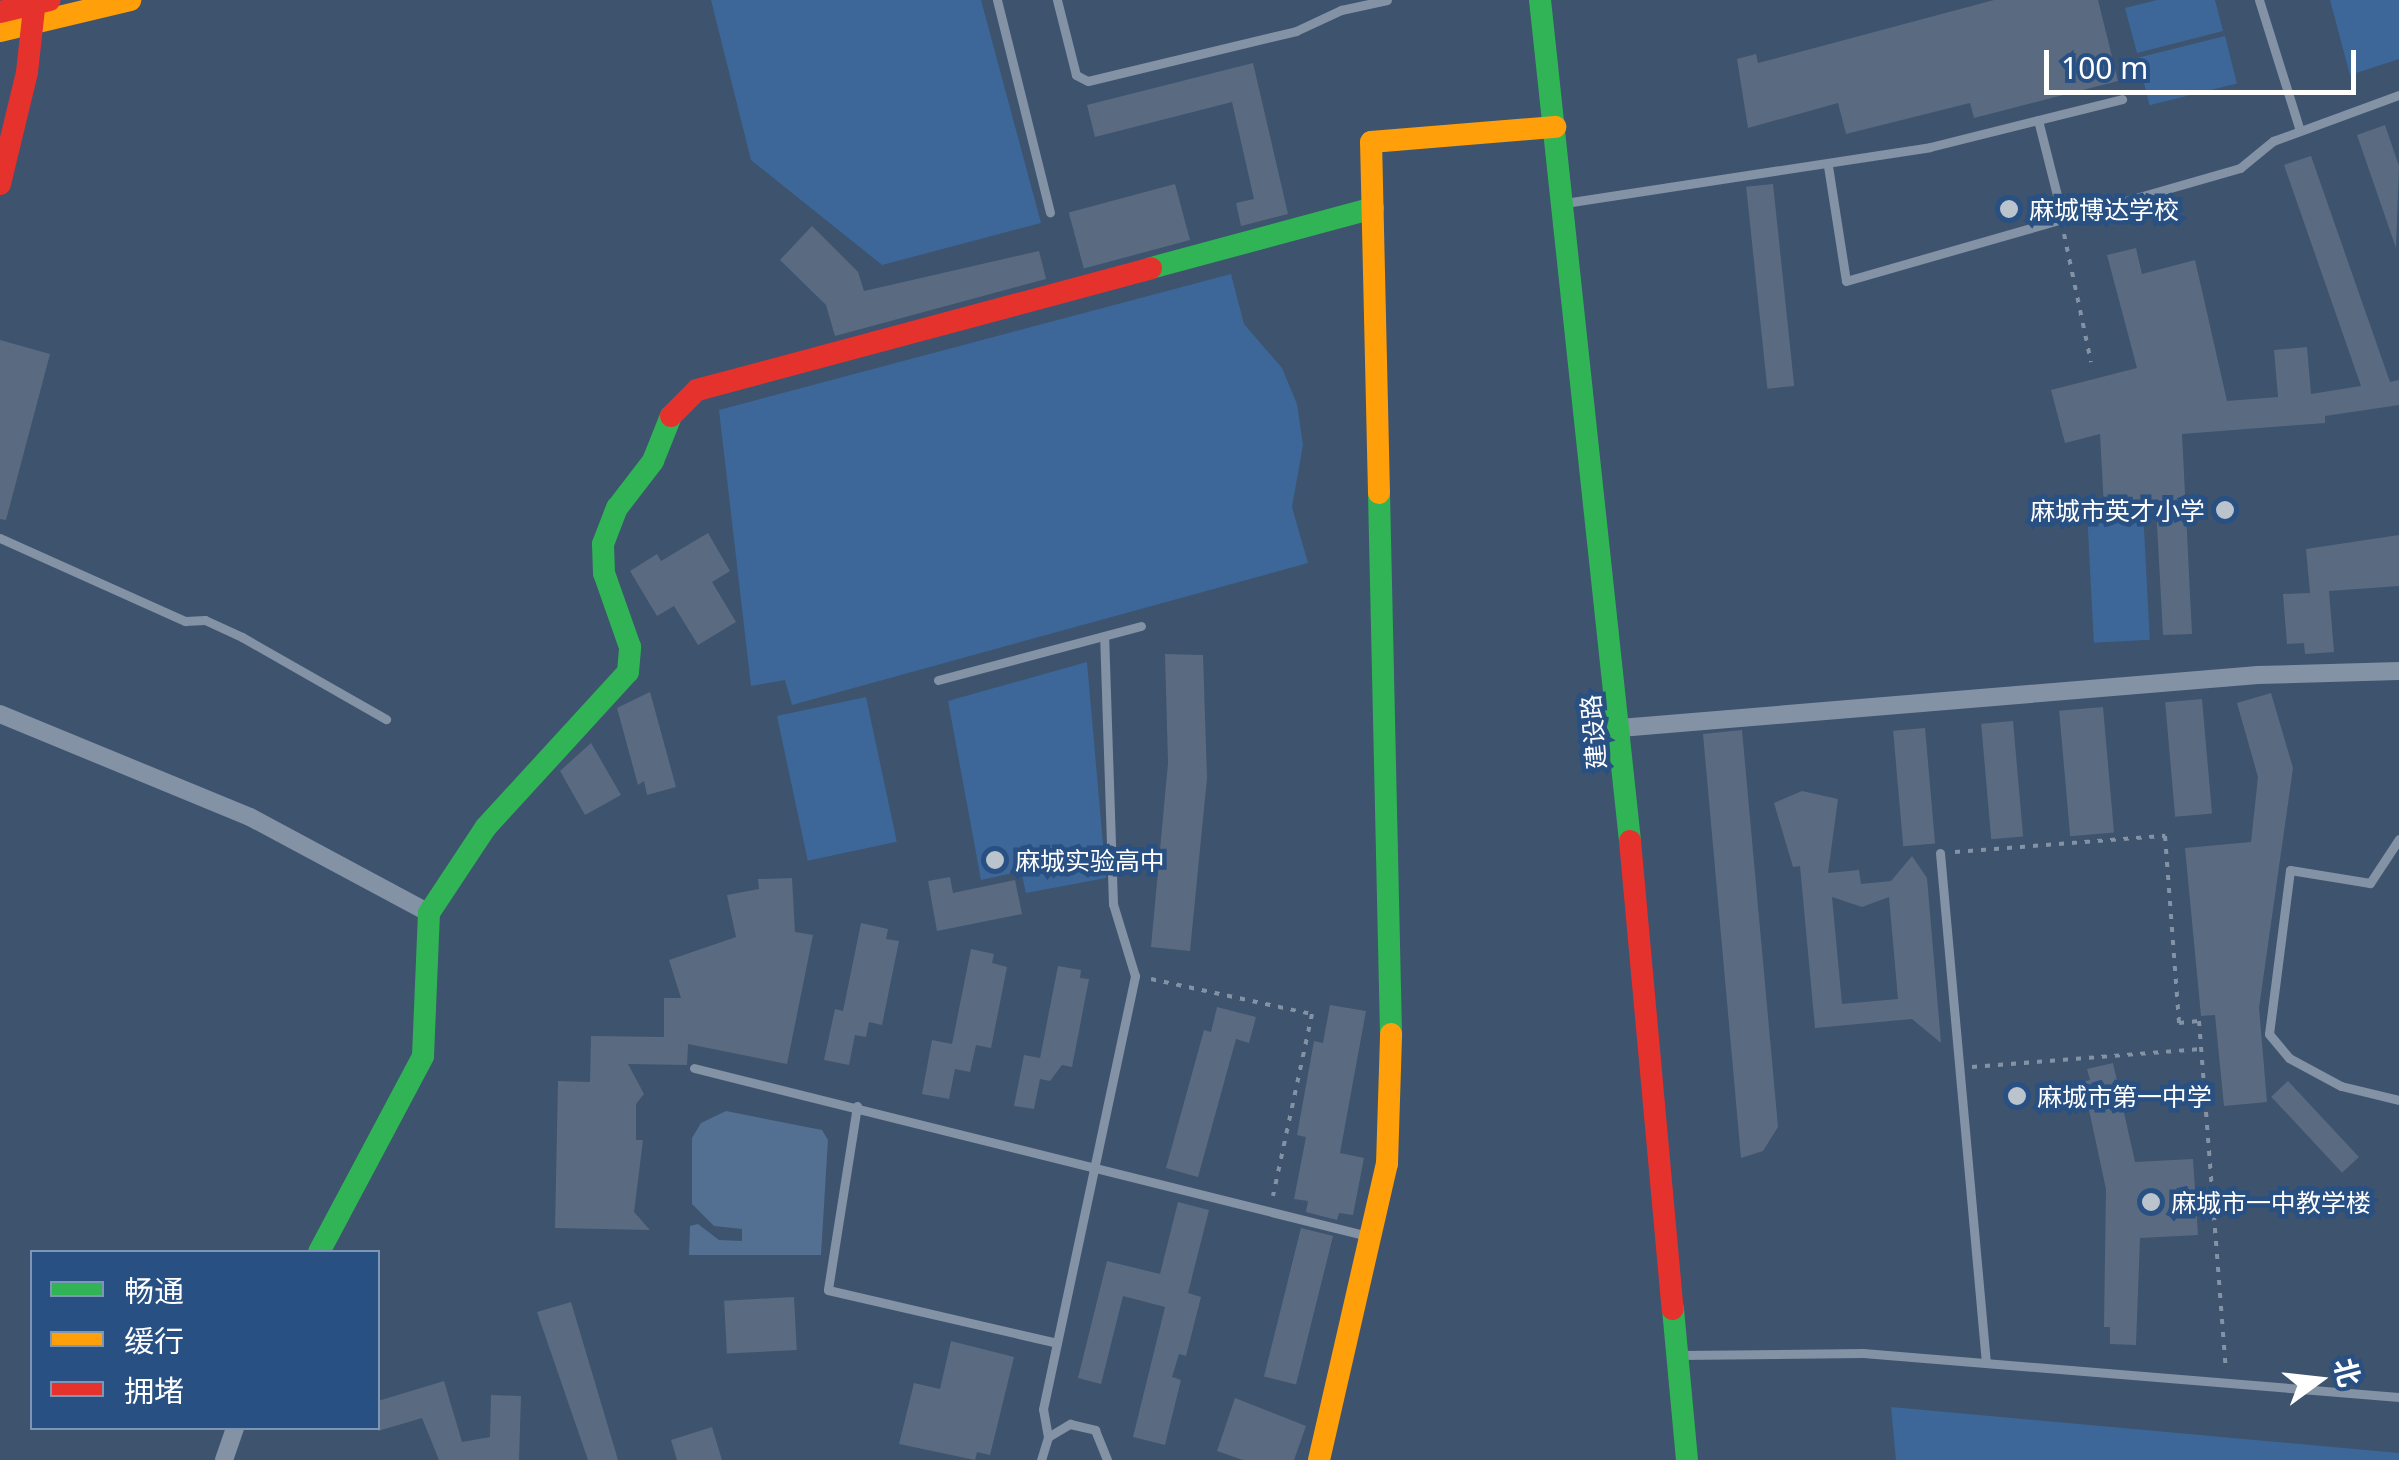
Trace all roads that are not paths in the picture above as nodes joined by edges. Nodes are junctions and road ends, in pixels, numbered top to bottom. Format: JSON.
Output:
{"nodes":[{"id":1,"x":130,"y":0,"type":"edge"},
{"id":2,"x":997,"y":0,"type":"edge"},
{"id":3,"x":1057,"y":0,"type":"edge"},
{"id":4,"x":1387,"y":0,"type":"edge"},
{"id":5,"x":1540,"y":0,"type":"edge"},
{"id":6,"x":2259,"y":0,"type":"edge"},
{"id":7,"x":39,"y":7,"type":"edge"},
{"id":8,"x":0,"y":12,"type":"edge"},
{"id":9,"x":0,"y":31,"type":"edge"},
{"id":10,"x":2399,"y":94,"type":"edge"},
{"id":11,"x":2122,"y":99,"type":"dead end"},
{"id":12,"x":2038,"y":120,"type":"junction"},
{"id":13,"x":1555,"y":128,"type":"junction"},
{"id":14,"x":2300,"y":131,"type":"junction"},
{"id":15,"x":1828,"y":166,"type":"junction"},
{"id":16,"x":0,"y":184,"type":"edge"},
{"id":17,"x":1564,"y":203,"type":"junction"},
{"id":18,"x":1373,"y":208,"type":"junction"},
{"id":19,"x":1050,"y":212,"type":"dead end"},
{"id":20,"x":2063,"y":219,"type":"junction"},
{"id":21,"x":0,"y":538,"type":"edge"},
{"id":22,"x":1141,"y":626,"type":"dead end"},
{"id":23,"x":1104,"y":636,"type":"junction"},
{"id":24,"x":2399,"y":671,"type":"edge"},
{"id":25,"x":938,"y":680,"type":"dead end"},
{"id":26,"x":0,"y":714,"type":"edge"},
{"id":27,"x":386,"y":719,"type":"dead end"},
{"id":28,"x":1620,"y":728,"type":"junction"},
{"id":29,"x":2399,"y":839,"type":"edge"},
{"id":30,"x":1940,"y":853,"type":"road end"},
{"id":31,"x":430,"y":913,"type":"junction"},
{"id":32,"x":694,"y":1068,"type":"dead end"},
{"id":33,"x":2399,"y":1100,"type":"edge"},
{"id":34,"x":857,"y":1106,"type":"junction"},
{"id":35,"x":1095,"y":1164,"type":"junction"},
{"id":36,"x":1370,"y":1236,"type":"junction"},
{"id":37,"x":320,"y":1250,"type":"edge"},
{"id":38,"x":1057,"y":1343,"type":"junction"},
{"id":39,"x":1678,"y":1355,"type":"junction"},
{"id":40,"x":1986,"y":1364,"type":"junction"},
{"id":41,"x":2399,"y":1397,"type":"edge"},
{"id":42,"x":234,"y":1430,"type":"edge"},
{"id":43,"x":1048,"y":1436,"type":"junction"},
{"id":44,"x":224,"y":1460,"type":"edge"},
{"id":45,"x":1041,"y":1460,"type":"edge"},
{"id":46,"x":1107,"y":1460,"type":"edge"},
{"id":47,"x":1320,"y":1460,"type":"edge"},
{"id":48,"x":1688,"y":1460,"type":"edge"}],
"edges":[{"from":1,"to":7,"type":"street"},
{"from":2,"to":19,"type":"lane"},
{"from":3,"to":4,"type":"lane"},
{"from":5,"to":13,"type":"street","name":"建设路"},
{"from":6,"to":14,"type":"lane"},
{"from":7,"to":8,"type":"street"},
{"from":7,"to":9,"type":"street"},
{"from":7,"to":16,"type":"street"},
{"from":10,"to":14,"type":"lane"},
{"from":11,"to":12,"type":"lane"},
{"from":12,"to":15,"type":"lane"},
{"from":12,"to":20,"type":"lane"},
{"from":13,"to":17,"type":"street","name":"建设路"},
{"from":13,"to":18,"type":"street"},
{"from":14,"to":20,"type":"lane"},
{"from":15,"to":17,"type":"lane"},
{"from":15,"to":20,"type":"lane"},
{"from":17,"to":28,"type":"street","name":"建设路"},
{"from":18,"to":31,"type":"street"},
{"from":18,"to":36,"type":"street"},
{"from":21,"to":27,"type":"lane"},
{"from":22,"to":23,"type":"lane"},
{"from":23,"to":25,"type":"lane"},
{"from":23,"to":35,"type":"lane"},
{"from":24,"to":28,"type":"street"},
{"from":26,"to":31,"type":"street"},
{"from":28,"to":39,"type":"street","name":"建设路"},
{"from":29,"to":33,"type":"lane"},
{"from":30,"to":40,"type":"lane"},
{"from":31,"to":37,"type":"street"},
{"from":32,"to":34,"type":"lane"},
{"from":34,"to":35,"type":"lane"},
{"from":34,"to":38,"type":"lane"},
{"from":35,"to":36,"type":"lane"},
{"from":35,"to":38,"type":"lane"},
{"from":36,"to":47,"type":"street"},
{"from":38,"to":43,"type":"lane"},
{"from":39,"to":40,"type":"lane"},
{"from":39,"to":48,"type":"street","name":"建设路"},
{"from":40,"to":41,"type":"lane"},
{"from":42,"to":44,"type":"street"},
{"from":43,"to":45,"type":"lane"},
{"from":43,"to":46,"type":"lane"}]}
